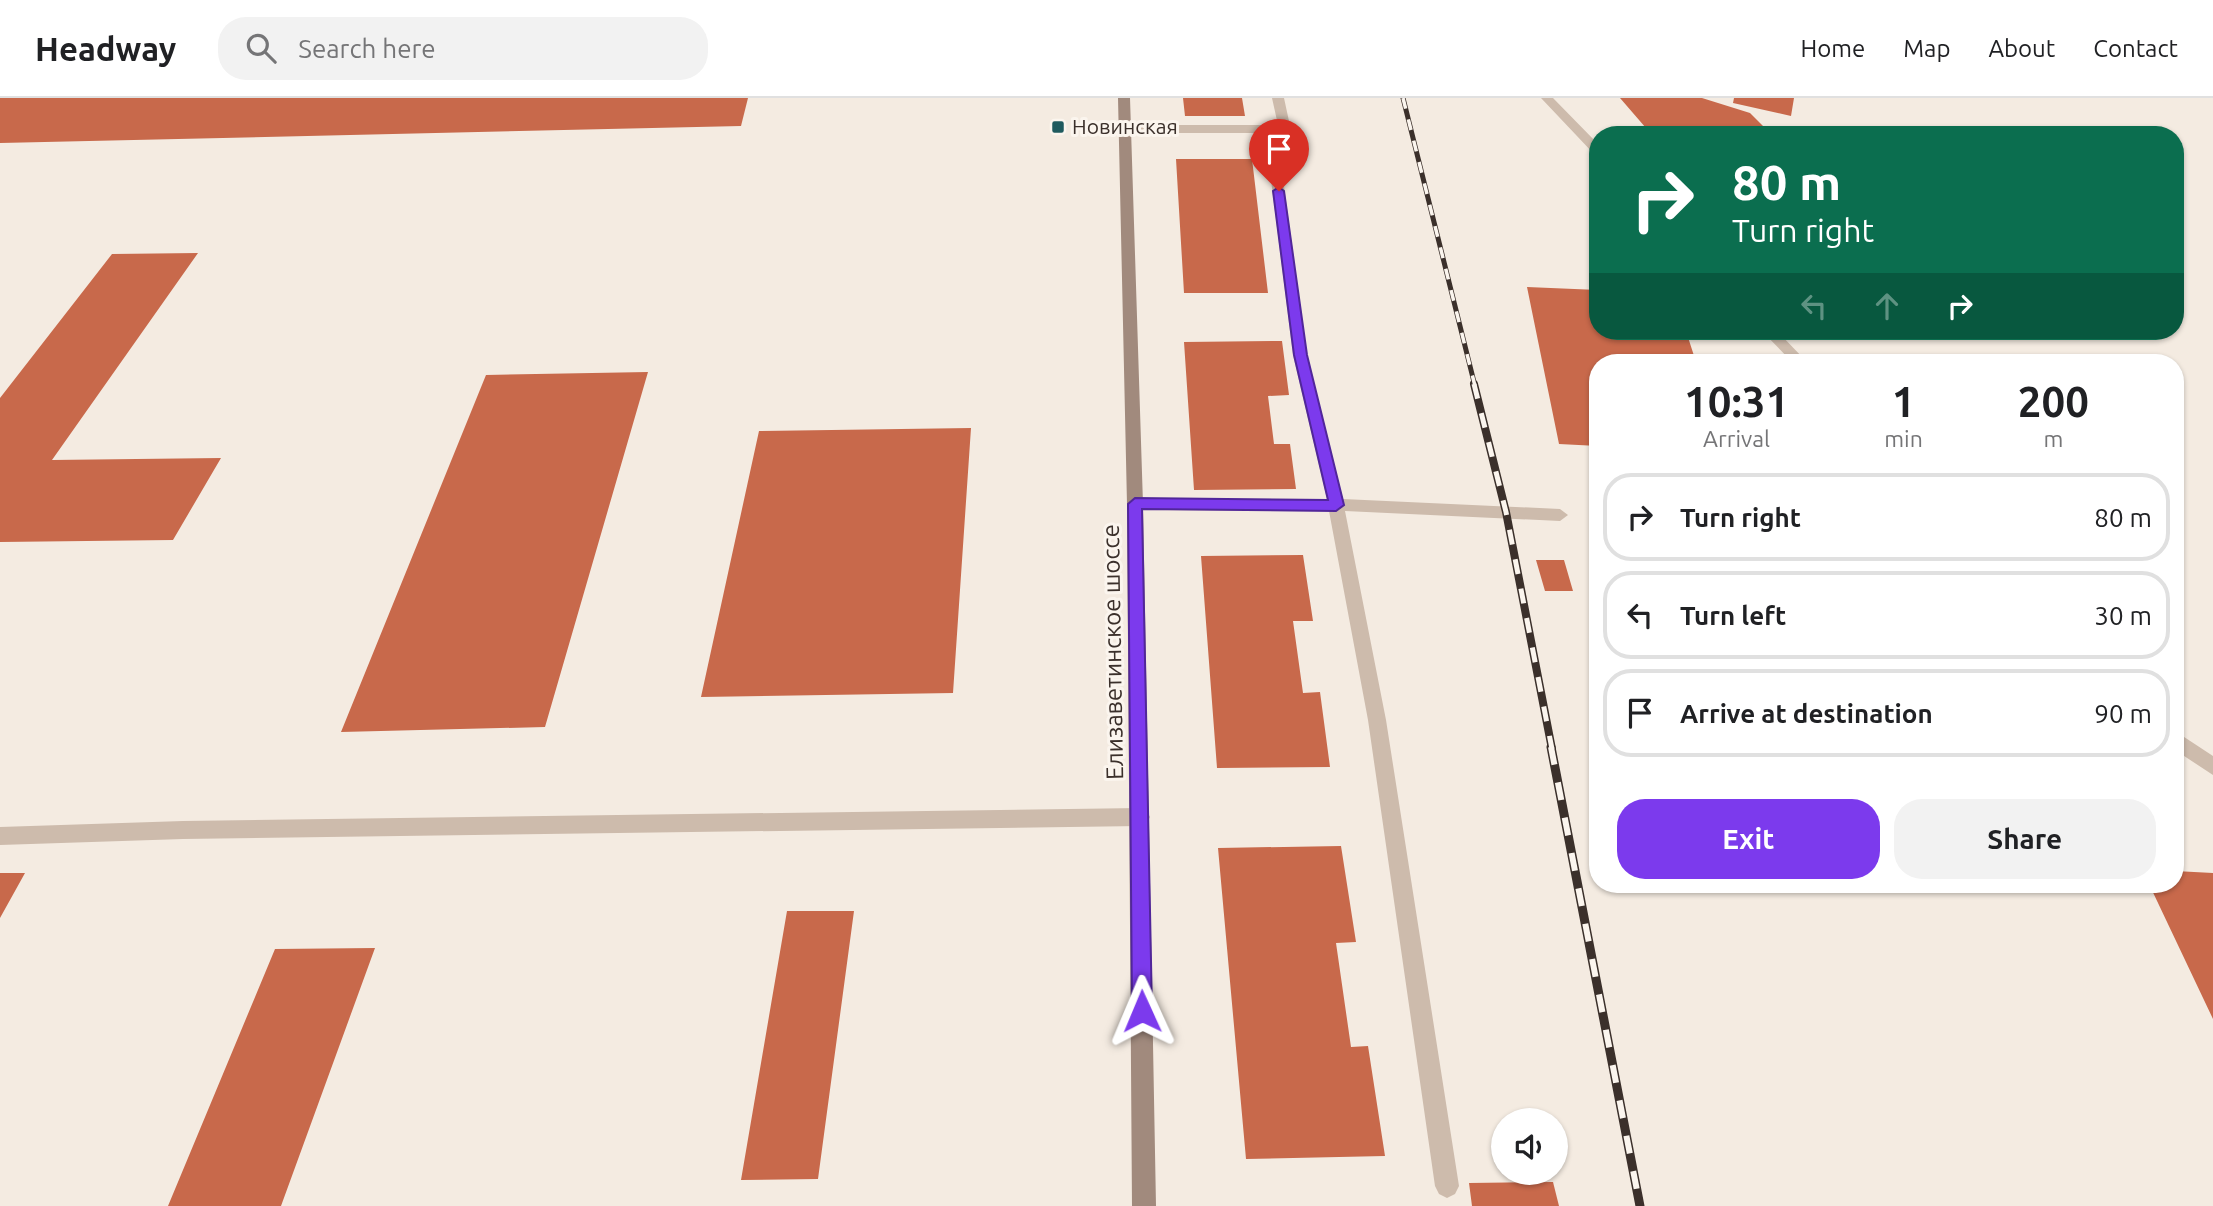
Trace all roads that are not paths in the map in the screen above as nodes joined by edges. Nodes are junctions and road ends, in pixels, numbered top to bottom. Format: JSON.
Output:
{"nodes":[{"id":1,"x":1124,"y":98,"type":"edge"},
{"id":2,"x":1278,"y":98,"type":"edge"},
{"id":3,"x":1547,"y":98,"type":"edge"},
{"id":4,"x":1126,"y":129,"type":"junction"},
{"id":5,"x":1284,"y":129,"type":"junction"},
{"id":6,"x":1589,"y":142,"type":"edge"},
{"id":7,"x":1778,"y":340,"type":"edge"},
{"id":8,"x":1792,"y":354,"type":"edge"},
{"id":9,"x":1135,"y":504,"type":"junction"},
{"id":10,"x":1336,"y":505,"type":"junction"},
{"id":11,"x":1560,"y":515,"type":"dead end"},
{"id":12,"x":2184,"y":745,"type":"edge"},
{"id":13,"x":2213,"y":767,"type":"edge"},
{"id":14,"x":1140,"y":817,"type":"junction"},
{"id":15,"x":0,"y":836,"type":"edge"},
{"id":16,"x":1447,"y":1186,"type":"dead end"},
{"id":17,"x":1144,"y":1206,"type":"edge"}],
"edges":[{"from":1,"to":4,"type":"main road","name":"Елизаветинское шоссе"},
{"from":2,"to":5,"type":"street"},
{"from":3,"to":6,"type":"street"},
{"from":4,"to":5,"type":"street"},
{"from":4,"to":9,"type":"main road","name":"Елизаветинское шоссе"},
{"from":5,"to":10,"type":"street"},
{"from":7,"to":8,"type":"street"},
{"from":9,"to":10,"type":"street"},
{"from":9,"to":14,"type":"main road","name":"Елизаветинское шоссе"},
{"from":10,"to":11,"type":"street"},
{"from":10,"to":16,"type":"street"},
{"from":12,"to":13,"type":"street"},
{"from":14,"to":15,"type":"street"},
{"from":14,"to":17,"type":"main road","name":"Елизаветинское шоссе"}]}
